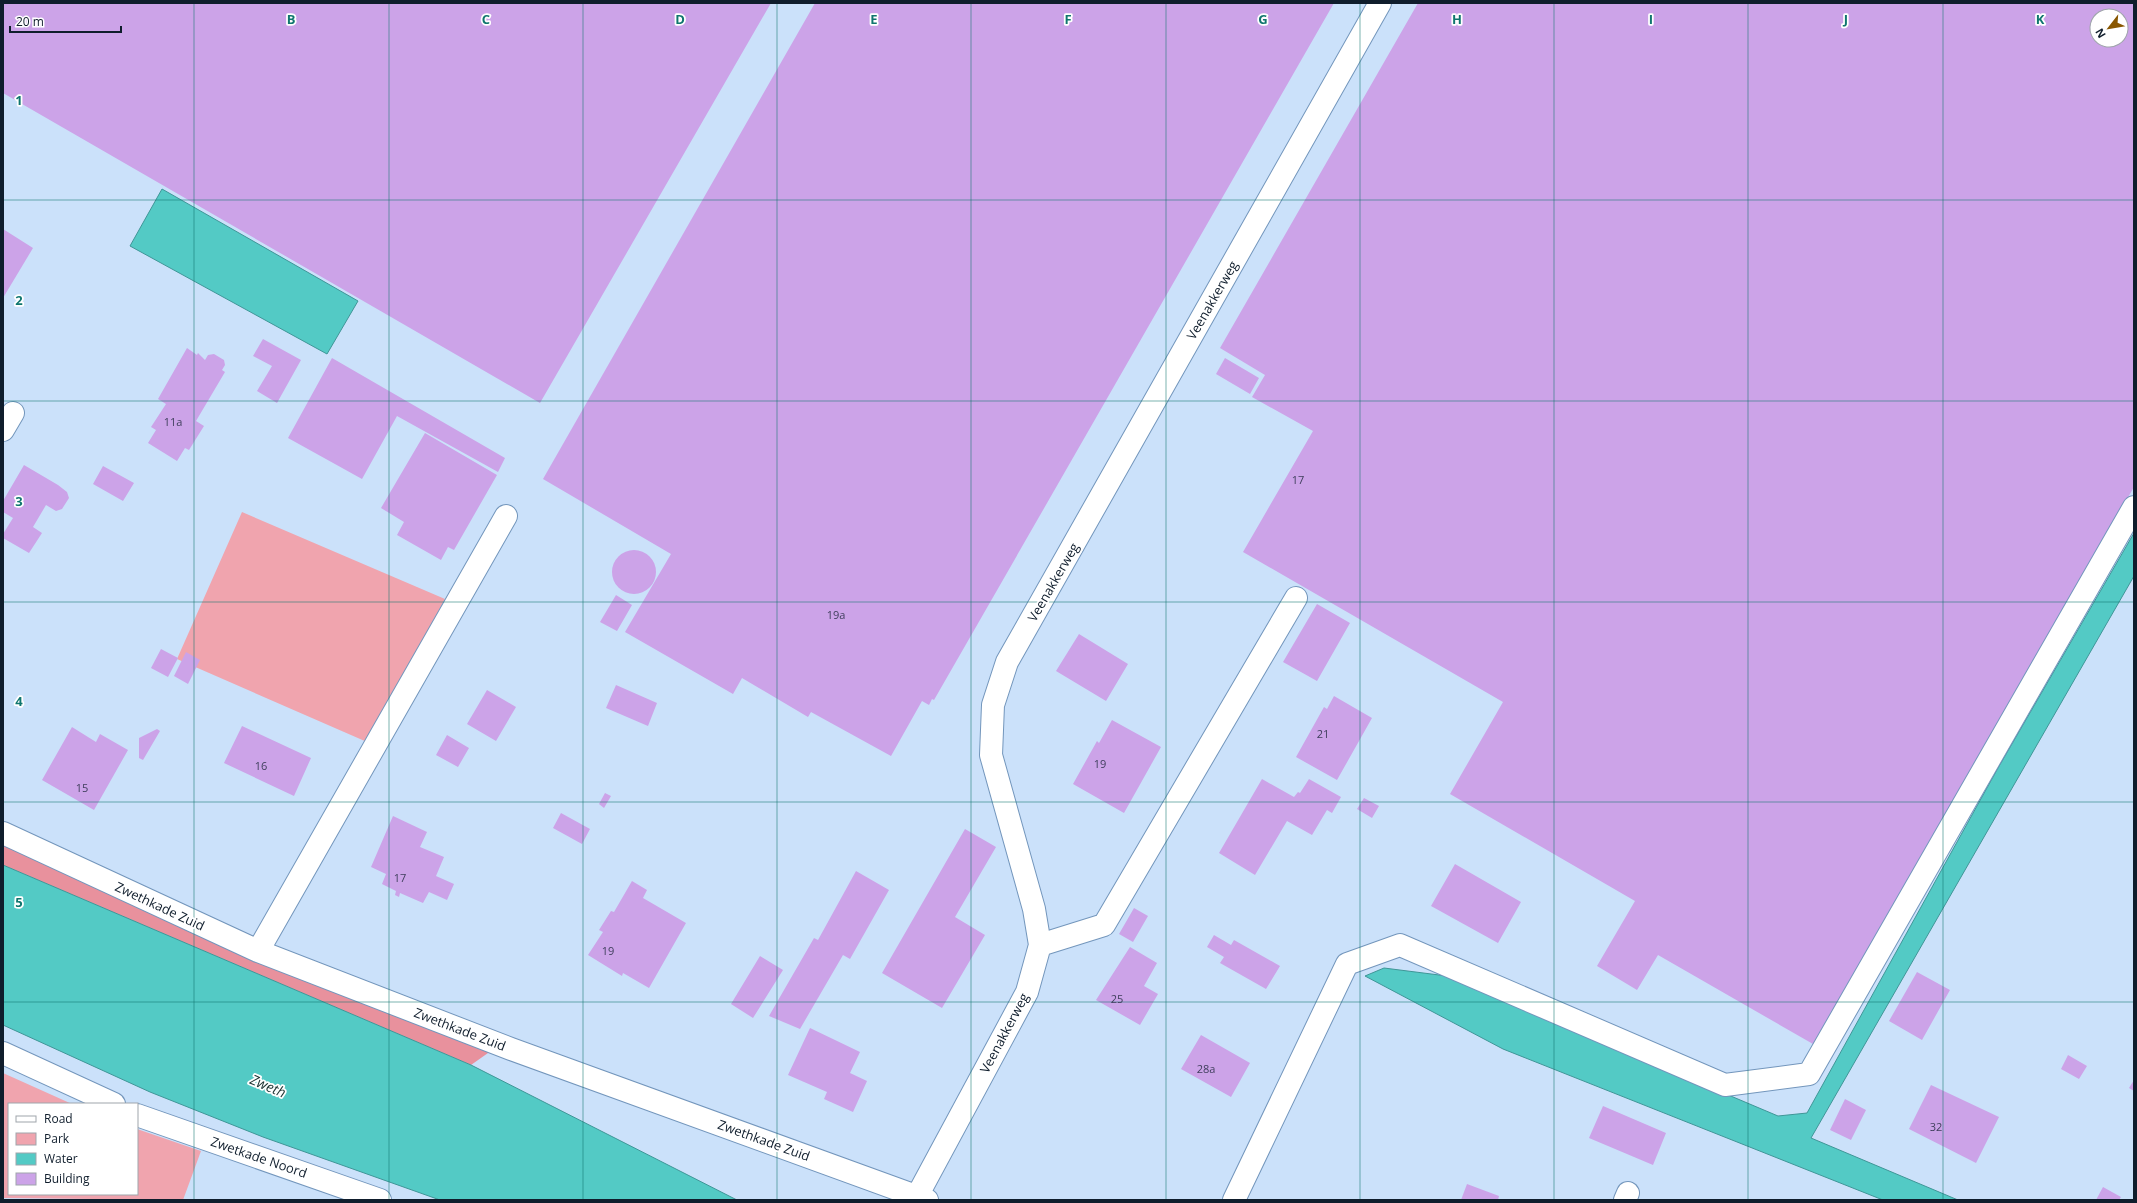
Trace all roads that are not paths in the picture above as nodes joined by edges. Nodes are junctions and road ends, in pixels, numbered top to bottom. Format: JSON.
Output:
{"nodes":[{"id":1,"x":1380,"y":3,"type":"edge"},
{"id":2,"x":2134,"y":507,"type":"edge"},
{"id":3,"x":506,"y":516,"type":"dead end"},
{"id":4,"x":1296,"y":598,"type":"dead end"},
{"id":5,"x":3,"y":833,"type":"edge"},
{"id":6,"x":1040,"y":946,"type":"junction"},
{"id":7,"x":258,"y":951,"type":"junction"},
{"id":8,"x":3,"y":1053,"type":"edge"},
{"id":9,"x":112,"y":1103,"type":"edge"},
{"id":10,"x":138,"y":1114,"type":"edge"},
{"id":11,"x":919,"y":1199,"type":"edge"},
{"id":12,"x":380,"y":1200,"type":"edge"},
{"id":13,"x":1234,"y":1200,"type":"edge"}],
"edges":[{"from":1,"to":6,"type":"street","name":"Veenakkerweg"},
{"from":2,"to":13,"type":"street"},
{"from":3,"to":7,"type":"street"},
{"from":4,"to":6,"type":"street"},
{"from":5,"to":7,"type":"street","name":"Zwethkade Zuid"},
{"from":6,"to":11,"type":"street","name":"Veenakkerweg"},
{"from":7,"to":11,"type":"street","name":"Zwethkade Zuid"},
{"from":8,"to":9,"type":"street"},
{"from":10,"to":12,"type":"street","name":"Zwetkade Noord"}]}
